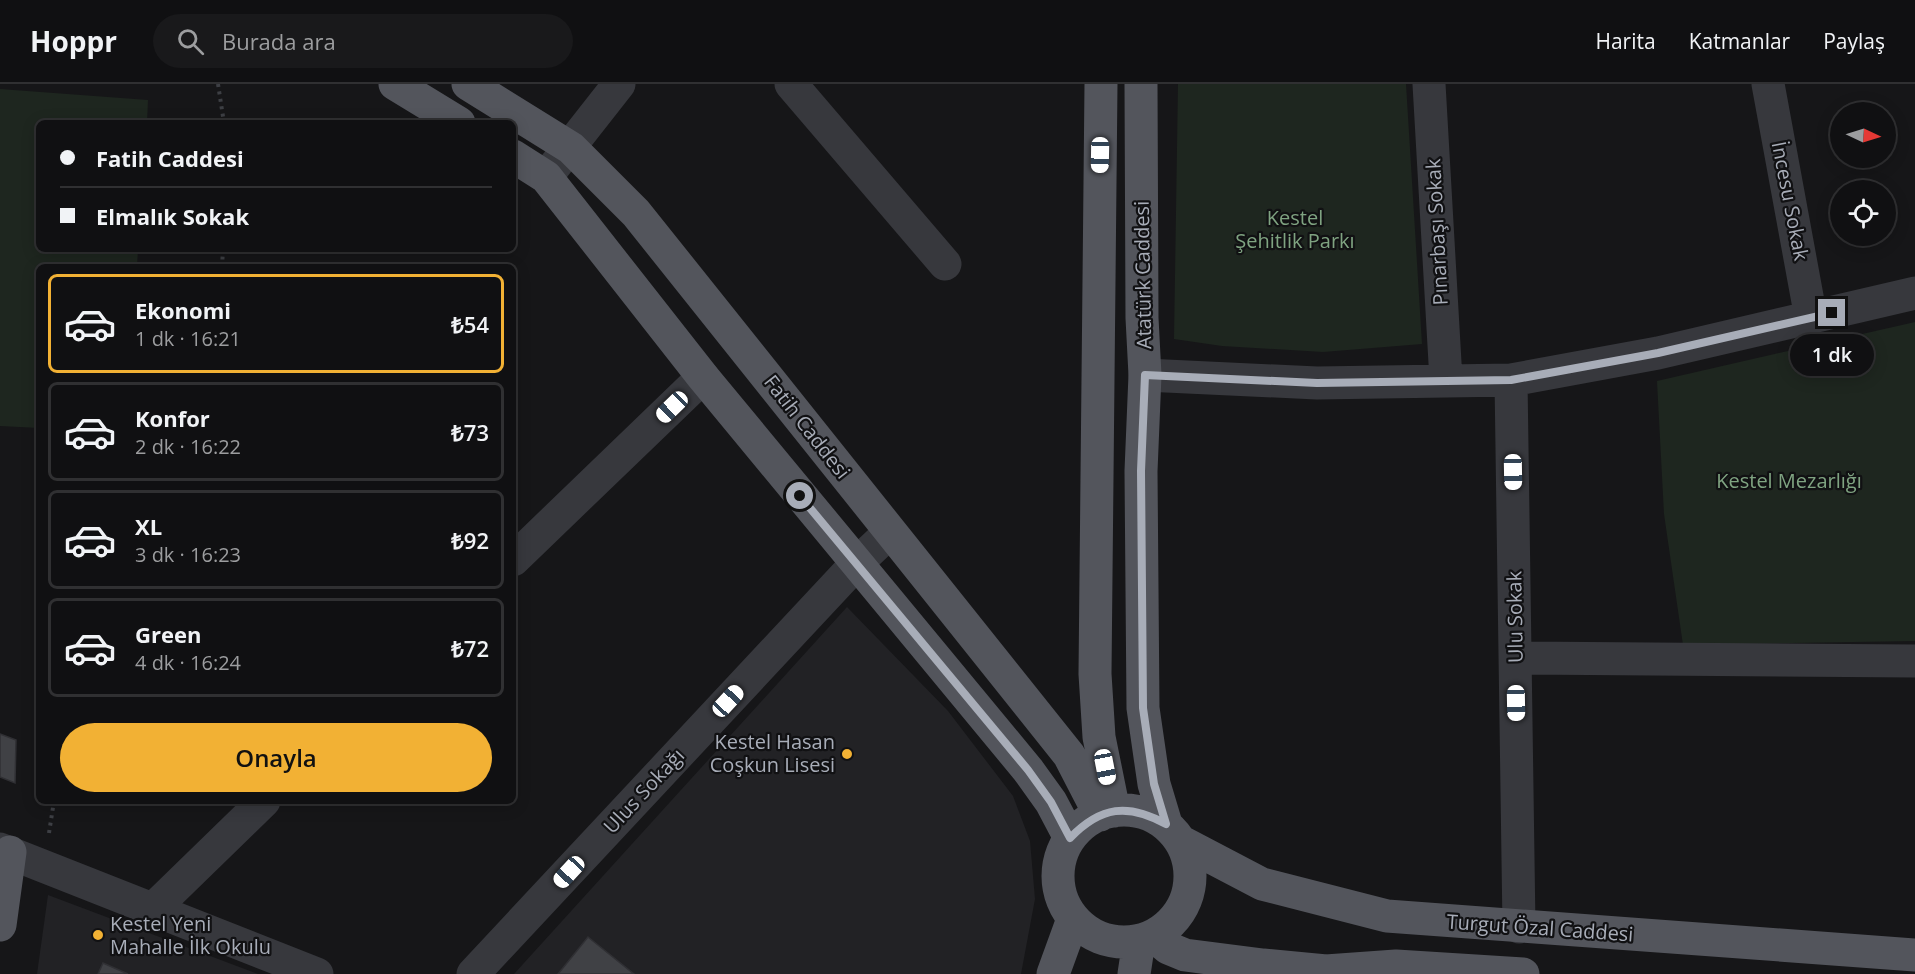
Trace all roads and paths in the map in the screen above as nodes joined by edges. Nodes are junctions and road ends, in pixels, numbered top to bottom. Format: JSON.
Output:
{"nodes":[{"id":1,"x":218,"y":84,"type":"edge"},
{"id":2,"x":395,"y":84,"type":"edge"},
{"id":3,"x":468,"y":84,"type":"edge"},
{"id":4,"x":619,"y":84,"type":"edge"},
{"id":5,"x":791,"y":84,"type":"edge"},
{"id":6,"x":1101,"y":84,"type":"edge"},
{"id":7,"x":1141,"y":84,"type":"edge"},
{"id":8,"x":1429,"y":84,"type":"edge"},
{"id":9,"x":1768,"y":84,"type":"edge"},
{"id":10,"x":224,"y":120,"type":"edge"},
{"id":11,"x":454,"y":120,"type":"edge"},
{"id":12,"x":571,"y":148,"type":"junction"},
{"id":13,"x":516,"y":158,"type":"edge"},
{"id":14,"x":546,"y":177,"type":"junction"},
{"id":15,"x":945,"y":264,"type":"dead end"},
{"id":16,"x":1915,"y":292,"type":"edge"},
{"id":17,"x":1811,"y":318,"type":"junction"},
{"id":18,"x":1145,"y":375,"type":"junction"},
{"id":19,"x":704,"y":377,"type":"junction"},
{"id":20,"x":1446,"y":380,"type":"junction"},
{"id":21,"x":1511,"y":380,"type":"junction"},
{"id":22,"x":890,"y":532,"type":"junction"},
{"id":23,"x":516,"y":557,"type":"edge"},
{"id":24,"x":856,"y":564,"type":"junction"},
{"id":25,"x":1515,"y":658,"type":"junction"},
{"id":26,"x":1915,"y":661,"type":"edge"},
{"id":27,"x":261,"y":804,"type":"edge"},
{"id":28,"x":1107,"y":813,"type":"junction"},
{"id":29,"x":1173,"y":832,"type":"junction"},
{"id":30,"x":1070,"y":838,"type":"junction"},
{"id":31,"x":5,"y":851,"type":"edge"},
{"id":32,"x":153,"y":909,"type":"junction"},
{"id":33,"x":1073,"y":919,"type":"junction"},
{"id":34,"x":0,"y":925,"type":"edge"},
{"id":35,"x":1519,"y":927,"type":"junction"},
{"id":36,"x":1146,"y":938,"type":"junction"},
{"id":37,"x":1915,"y":955,"type":"edge"},
{"id":38,"x":1394,"y":970,"type":"edge"},
{"id":39,"x":317,"y":974,"type":"edge"},
{"id":40,"x":473,"y":974,"type":"edge"},
{"id":41,"x":1053,"y":974,"type":"edge"},
{"id":42,"x":1134,"y":974,"type":"edge"},
{"id":43,"x":1523,"y":974,"type":"edge"}],
"edges":[{"from":1,"to":10,"type":"path"},
{"from":2,"to":11,"type":"main road"},
{"from":3,"to":12,"type":"main road","name":"Fatih Caddesi"},
{"from":4,"to":12,"type":"street"},
{"from":5,"to":15,"type":"street"},
{"from":6,"to":28,"type":"main road"},
{"from":7,"to":18,"type":"main road","name":"Atatürk Caddesi"},
{"from":8,"to":20,"type":"street","name":"Pınarbaşı Sokak"},
{"from":9,"to":17,"type":"street","name":"İncesu Sokak"},
{"from":12,"to":14,"type":"street"},
{"from":12,"to":22,"type":"main road","name":"Fatih Caddesi"},
{"from":13,"to":14,"type":"main road"},
{"from":14,"to":19,"type":"main road"},
{"from":16,"to":17,"type":"street"},
{"from":17,"to":21,"type":"street"},
{"from":18,"to":20,"type":"street"},
{"from":18,"to":29,"type":"main road","name":"Atatürk Caddesi"},
{"from":19,"to":23,"type":"street"},
{"from":19,"to":24,"type":"main road"},
{"from":20,"to":21,"type":"street"},
{"from":21,"to":25,"type":"street","name":"Ulu Sokak"},
{"from":22,"to":24,"type":"street","name":"Ulus Sokağı"},
{"from":22,"to":28,"type":"main road","name":"Fatih Caddesi"},
{"from":24,"to":30,"type":"main road"},
{"from":24,"to":40,"type":"street","name":"Ulus Sokağı"},
{"from":25,"to":26,"type":"street"},
{"from":25,"to":35,"type":"street","name":"Ulu Sokak"},
{"from":27,"to":32,"type":"street"},
{"from":28,"to":29,"type":"main road"},
{"from":28,"to":30,"type":"main road"},
{"from":29,"to":35,"type":"main road","name":"Turgut Özal Caddesi"},
{"from":29,"to":36,"type":"main road"},
{"from":30,"to":33,"type":"main road"},
{"from":31,"to":32,"type":"street"},
{"from":31,"to":34,"type":"main road"},
{"from":32,"to":39,"type":"street"},
{"from":33,"to":36,"type":"main road"},
{"from":33,"to":41,"type":"main road"},
{"from":35,"to":37,"type":"main road","name":"Turgut Özal Caddesi"},
{"from":36,"to":38,"type":"main road"},
{"from":36,"to":42,"type":"main road"},
{"from":38,"to":43,"type":"main road"}]}
